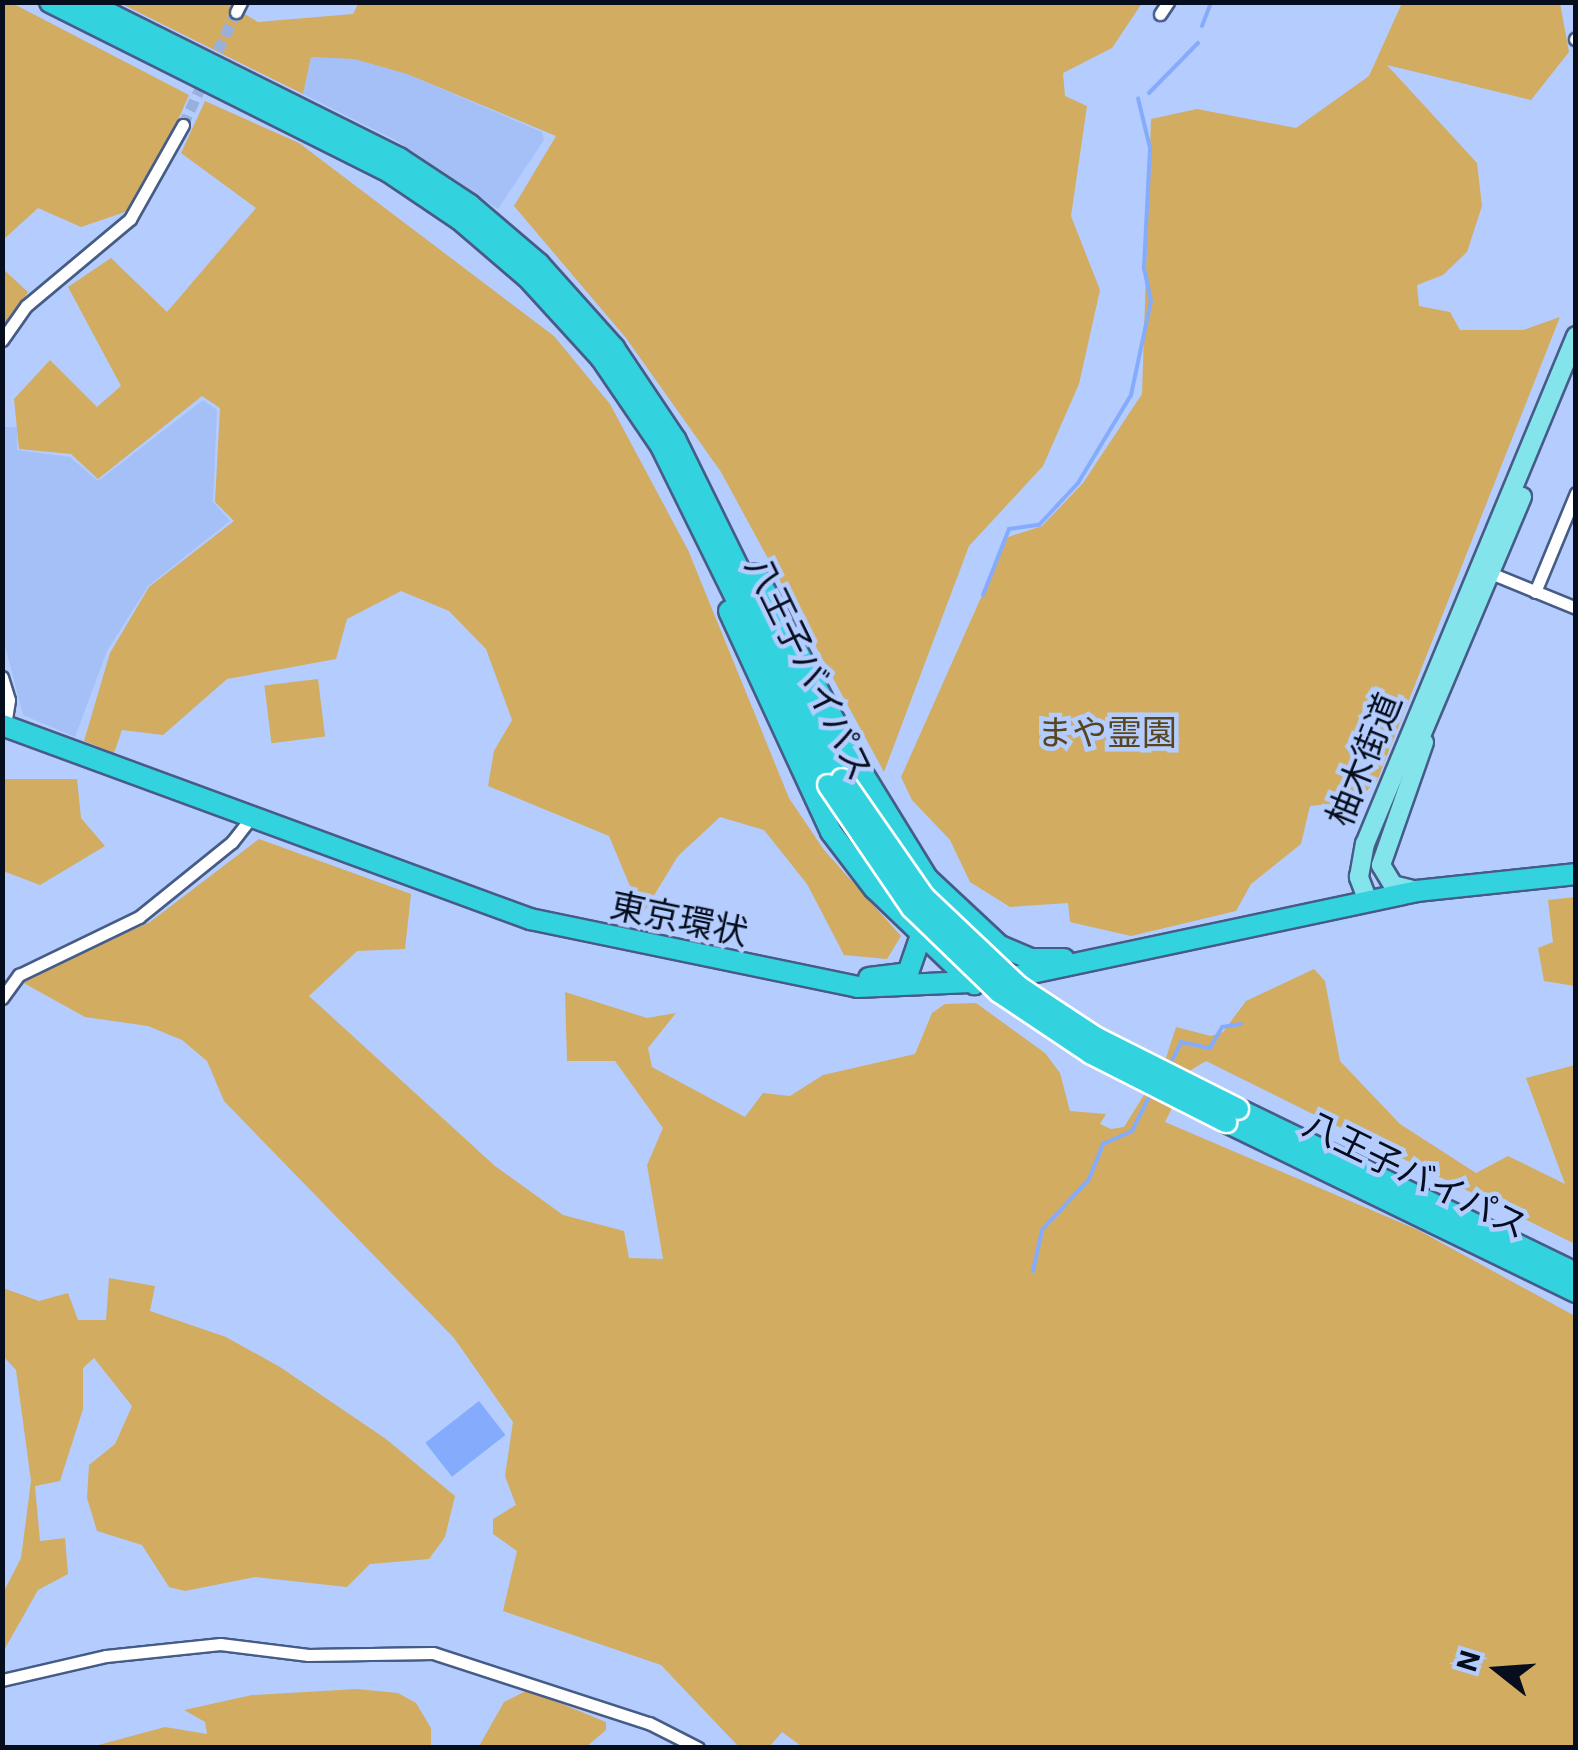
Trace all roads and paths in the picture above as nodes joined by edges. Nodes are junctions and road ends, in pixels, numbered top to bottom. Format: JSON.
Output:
{"nodes":[{"id":1,"x":50,"y":2,"type":"edge"},
{"id":2,"x":86,"y":2,"type":"edge"},
{"id":3,"x":1168,"y":2,"type":"edge"},
{"id":4,"x":1160,"y":14,"type":"dead end"},
{"id":5,"x":183,"y":126,"type":"tunnel mouth"},
{"id":6,"x":1576,"y":336,"type":"edge"},
{"id":7,"x":2,"y":340,"type":"edge"},
{"id":8,"x":1576,"y":368,"type":"edge"},
{"id":9,"x":1576,"y":493,"type":"edge"},
{"id":10,"x":690,"y":499,"type":"junction"},
{"id":11,"x":714,"y":510,"type":"junction"},
{"id":12,"x":1485,"y":571,"type":"junction"},
{"id":13,"x":1535,"y":592,"type":"junction"},
{"id":14,"x":1576,"y":608,"type":"edge"},
{"id":15,"x":2,"y":676,"type":"edge"},
{"id":16,"x":4,"y":725,"type":"edge"},
{"id":17,"x":1427,"y":727,"type":"junction"},
{"id":18,"x":835,"y":782,"type":"junction"},
{"id":19,"x":250,"y":818,"type":"junction"},
{"id":20,"x":1576,"y":874,"type":"edge"},
{"id":21,"x":1416,"y":891,"type":"junction"},
{"id":22,"x":1368,"y":901,"type":"junction"},
{"id":23,"x":980,"y":932,"type":"junction"},
{"id":24,"x":921,"y":936,"type":"junction"},
{"id":25,"x":1088,"y":961,"type":"junction"},
{"id":26,"x":828,"y":983,"type":"junction"},
{"id":27,"x":984,"y":983,"type":"junction"},
{"id":28,"x":2,"y":998,"type":"edge"},
{"id":29,"x":1565,"y":1276,"type":"edge"},
{"id":30,"x":1576,"y":1293,"type":"edge"},
{"id":31,"x":2,"y":1680,"type":"edge"},
{"id":32,"x":698,"y":1748,"type":"edge"}],
"edges":[{"from":1,"to":10,"type":"highway","name":"八王子バイパス"},
{"from":2,"to":11,"type":"highway","name":"八王子バイパス"},
{"from":3,"to":4,"type":"street"},
{"from":5,"to":7,"type":"street"},
{"from":6,"to":12,"type":"main road","name":"柚木街道"},
{"from":8,"to":12,"type":"main road","name":"柚木街道"},
{"from":9,"to":13,"type":"street"},
{"from":10,"to":18,"type":"highway","name":"八王子バイパス"},
{"from":10,"to":24,"type":"highway"},
{"from":11,"to":18,"type":"highway","name":"八王子バイパス"},
{"from":11,"to":23,"type":"highway"},
{"from":12,"to":13,"type":"street"},
{"from":12,"to":17,"type":"main road","name":"柚木街道"},
{"from":12,"to":22,"type":"main road","name":"柚木街道"},
{"from":13,"to":14,"type":"street"},
{"from":15,"to":16,"type":"street"},
{"from":16,"to":19,"type":"highway","name":"東京環状"},
{"from":17,"to":21,"type":"main road"},
{"from":17,"to":22,"type":"main road","name":"柚木街道"},
{"from":18,"to":29,"type":"highway","name":"八王子バイパス","bridge":true},
{"from":19,"to":26,"type":"highway","name":"東京環状"},
{"from":19,"to":28,"type":"street"},
{"from":20,"to":21,"type":"highway"},
{"from":21,"to":22,"type":"highway","name":"東京環状"},
{"from":22,"to":25,"type":"highway","name":"東京環状"},
{"from":23,"to":25,"type":"highway"},
{"from":23,"to":27,"type":"highway"},
{"from":24,"to":26,"type":"highway"},
{"from":24,"to":27,"type":"highway"},
{"from":25,"to":27,"type":"highway","name":"東京環状"},
{"from":26,"to":27,"type":"highway","name":"東京環状"},
{"from":29,"to":30,"type":"highway","name":"八王子バイパス"},
{"from":31,"to":32,"type":"street"}]}
